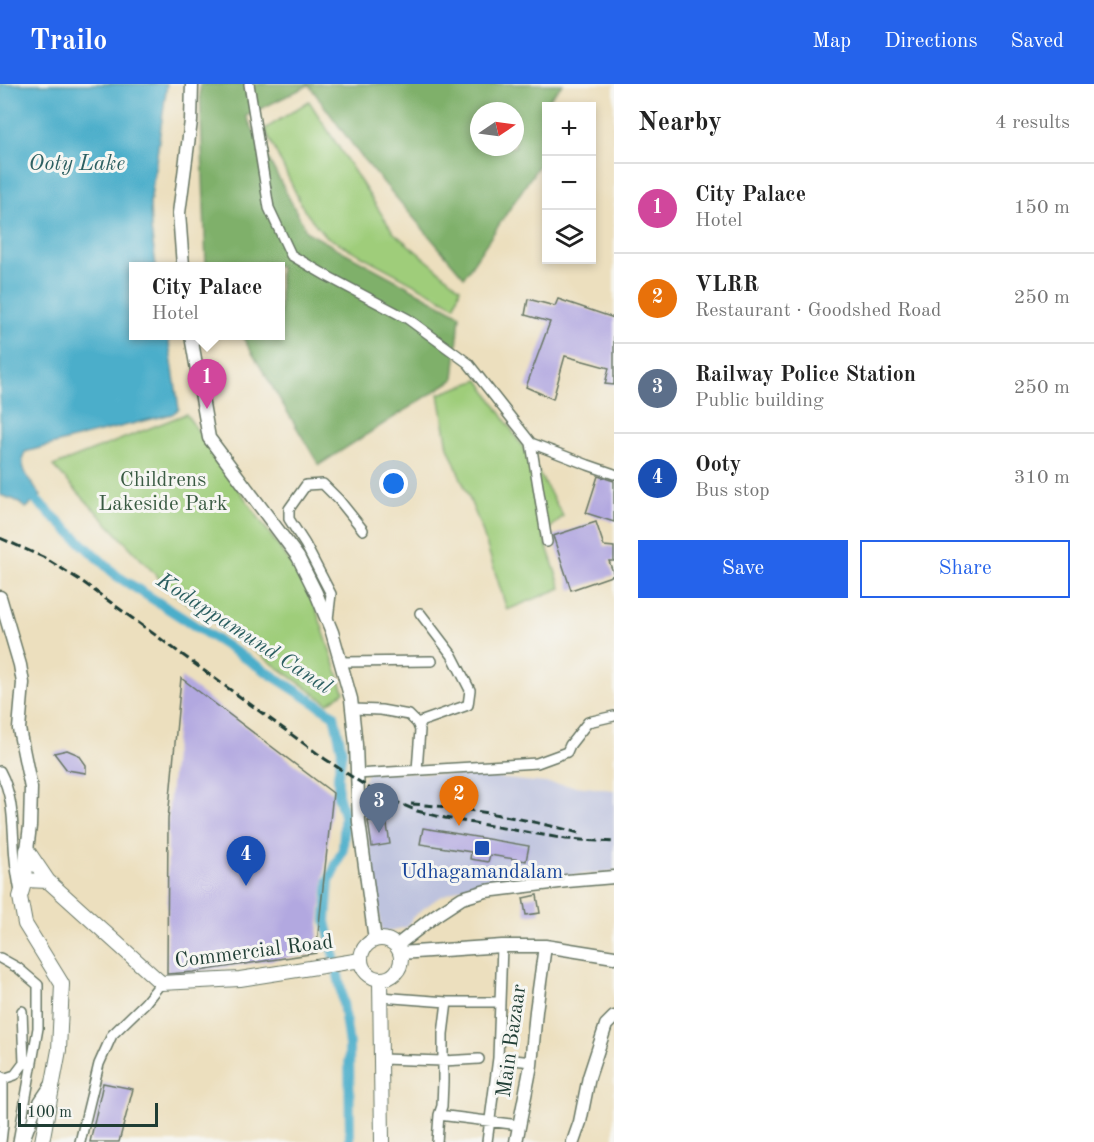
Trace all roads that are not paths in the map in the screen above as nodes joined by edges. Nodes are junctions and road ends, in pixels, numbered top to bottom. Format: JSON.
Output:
{"nodes":[{"id":1,"x":192,"y":84,"type":"edge"},
{"id":2,"x":249,"y":84,"type":"edge"},
{"id":3,"x":183,"y":262,"type":"edge"},
{"id":4,"x":192,"y":340,"type":"edge"},
{"id":5,"x":531,"y":443,"type":"junction"},
{"id":6,"x":614,"y":474,"type":"edge"},
{"id":7,"x":363,"y":530,"type":"dead end"},
{"id":8,"x":547,"y":542,"type":"dead end"},
{"id":9,"x":0,"y":597,"type":"edge"},
{"id":10,"x":420,"y":613,"type":"dead end"},
{"id":11,"x":327,"y":621,"type":"junction"},
{"id":12,"x":432,"y":661,"type":"dead end"},
{"id":13,"x":341,"y":662,"type":"junction"},
{"id":14,"x":352,"y":709,"type":"junction"},
{"id":15,"x":614,"y":716,"type":"edge"},
{"id":16,"x":417,"y":723,"type":"junction"},
{"id":17,"x":417,"y":770,"type":"junction"},
{"id":18,"x":0,"y":771,"type":"edge"},
{"id":19,"x":357,"y":774,"type":"junction"},
{"id":20,"x":27,"y":850,"type":"junction"},
{"id":21,"x":614,"y":877,"type":"edge"},
{"id":22,"x":26,"y":880,"type":"junction"},
{"id":23,"x":48,"y":881,"type":"junction"},
{"id":24,"x":21,"y":897,"type":"junction"},
{"id":25,"x":375,"y":940,"type":"junction"},
{"id":26,"x":502,"y":946,"type":"junction"},
{"id":27,"x":546,"y":946,"type":"junction"},
{"id":28,"x":398,"y":949,"type":"junction"},
{"id":29,"x":614,"y":957,"type":"edge"},
{"id":30,"x":0,"y":958,"type":"edge"},
{"id":31,"x":361,"y":960,"type":"junction"},
{"id":32,"x":380,"y":979,"type":"junction"},
{"id":33,"x":161,"y":983,"type":"junction"},
{"id":34,"x":380,"y":997,"type":"junction"},
{"id":35,"x":447,"y":1002,"type":"junction"},
{"id":36,"x":500,"y":1002,"type":"junction"},
{"id":37,"x":22,"y":1011,"type":"dead end"},
{"id":38,"x":614,"y":1017,"type":"edge"},
{"id":39,"x":498,"y":1058,"type":"junction"},
{"id":40,"x":381,"y":1059,"type":"junction"},
{"id":41,"x":479,"y":1059,"type":"dead end"},
{"id":42,"x":443,"y":1060,"type":"junction"},
{"id":43,"x":531,"y":1062,"type":"junction"},
{"id":44,"x":1,"y":1076,"type":"edge"},
{"id":45,"x":54,"y":1078,"type":"junction"},
{"id":46,"x":439,"y":1115,"type":"junction"},
{"id":47,"x":490,"y":1121,"type":"junction"},
{"id":48,"x":2,"y":1125,"type":"edge"},
{"id":49,"x":519,"y":1125,"type":"junction"},
{"id":50,"x":1,"y":1142,"type":"edge"},
{"id":51,"x":18,"y":1142,"type":"edge"},
{"id":52,"x":24,"y":1142,"type":"edge"},
{"id":53,"x":42,"y":1142,"type":"edge"},
{"id":54,"x":80,"y":1142,"type":"edge"},
{"id":55,"x":382,"y":1142,"type":"edge"},
{"id":56,"x":437,"y":1142,"type":"edge"},
{"id":57,"x":487,"y":1142,"type":"edge"},
{"id":58,"x":516,"y":1142,"type":"edge"},
{"id":59,"x":573,"y":1142,"type":"edge"}],
"edges":[{"from":1,"to":3,"type":"street"},
{"from":2,"to":5,"type":"street"},
{"from":4,"to":11,"type":"street"},
{"from":5,"to":6,"type":"street"},
{"from":5,"to":8,"type":"street"},
{"from":7,"to":11,"type":"street"},
{"from":9,"to":20,"type":"street"},
{"from":10,"to":16,"type":"street"},
{"from":11,"to":13,"type":"street"},
{"from":12,"to":13,"type":"street"},
{"from":13,"to":14,"type":"street"},
{"from":14,"to":16,"type":"street"},
{"from":14,"to":19,"type":"street"},
{"from":15,"to":17,"type":"street"},
{"from":16,"to":17,"type":"street"},
{"from":17,"to":19,"type":"street"},
{"from":18,"to":24,"type":"street"},
{"from":19,"to":25,"type":"street"},
{"from":20,"to":22,"type":"main road"},
{"from":20,"to":23,"type":"main road","name":"Commercial Road"},
{"from":21,"to":28,"type":"street"},
{"from":22,"to":23,"type":"main road"},
{"from":22,"to":24,"type":"main road"},
{"from":23,"to":33,"type":"main road","name":"Commercial Road"},
{"from":24,"to":45,"type":"main road"},
{"from":25,"to":28,"type":"main road"},
{"from":25,"to":31,"type":"main road"},
{"from":26,"to":27,"type":"street"},
{"from":26,"to":28,"type":"street"},
{"from":26,"to":36,"type":"street"},
{"from":27,"to":29,"type":"street"},
{"from":27,"to":43,"type":"street","name":"Main Bazaar"},
{"from":28,"to":32,"type":"main road"},
{"from":30,"to":51,"type":"street"},
{"from":31,"to":32,"type":"main road"},
{"from":31,"to":33,"type":"main road","name":"Commercial Road"},
{"from":32,"to":34,"type":"main road"},
{"from":33,"to":54,"type":"street"},
{"from":34,"to":35,"type":"street"},
{"from":34,"to":40,"type":"main road"},
{"from":35,"to":36,"type":"street"},
{"from":35,"to":42,"type":"street"},
{"from":36,"to":39,"type":"street"},
{"from":37,"to":44,"type":"street"},
{"from":38,"to":59,"type":"street"},
{"from":39,"to":43,"type":"street"},
{"from":39,"to":47,"type":"street"},
{"from":40,"to":42,"type":"street"},
{"from":40,"to":55,"type":"main road"},
{"from":41,"to":42,"type":"street"},
{"from":42,"to":46,"type":"street"},
{"from":43,"to":49,"type":"street","name":"Main Bazaar"},
{"from":44,"to":48,"type":"street"},
{"from":45,"to":52,"type":"street"},
{"from":45,"to":53,"type":"main road"},
{"from":46,"to":47,"type":"street"},
{"from":46,"to":56,"type":"street"},
{"from":47,"to":49,"type":"street"},
{"from":47,"to":57,"type":"street"},
{"from":48,"to":50,"type":"street"},
{"from":49,"to":58,"type":"street","name":"Main Bazaar"}]}
